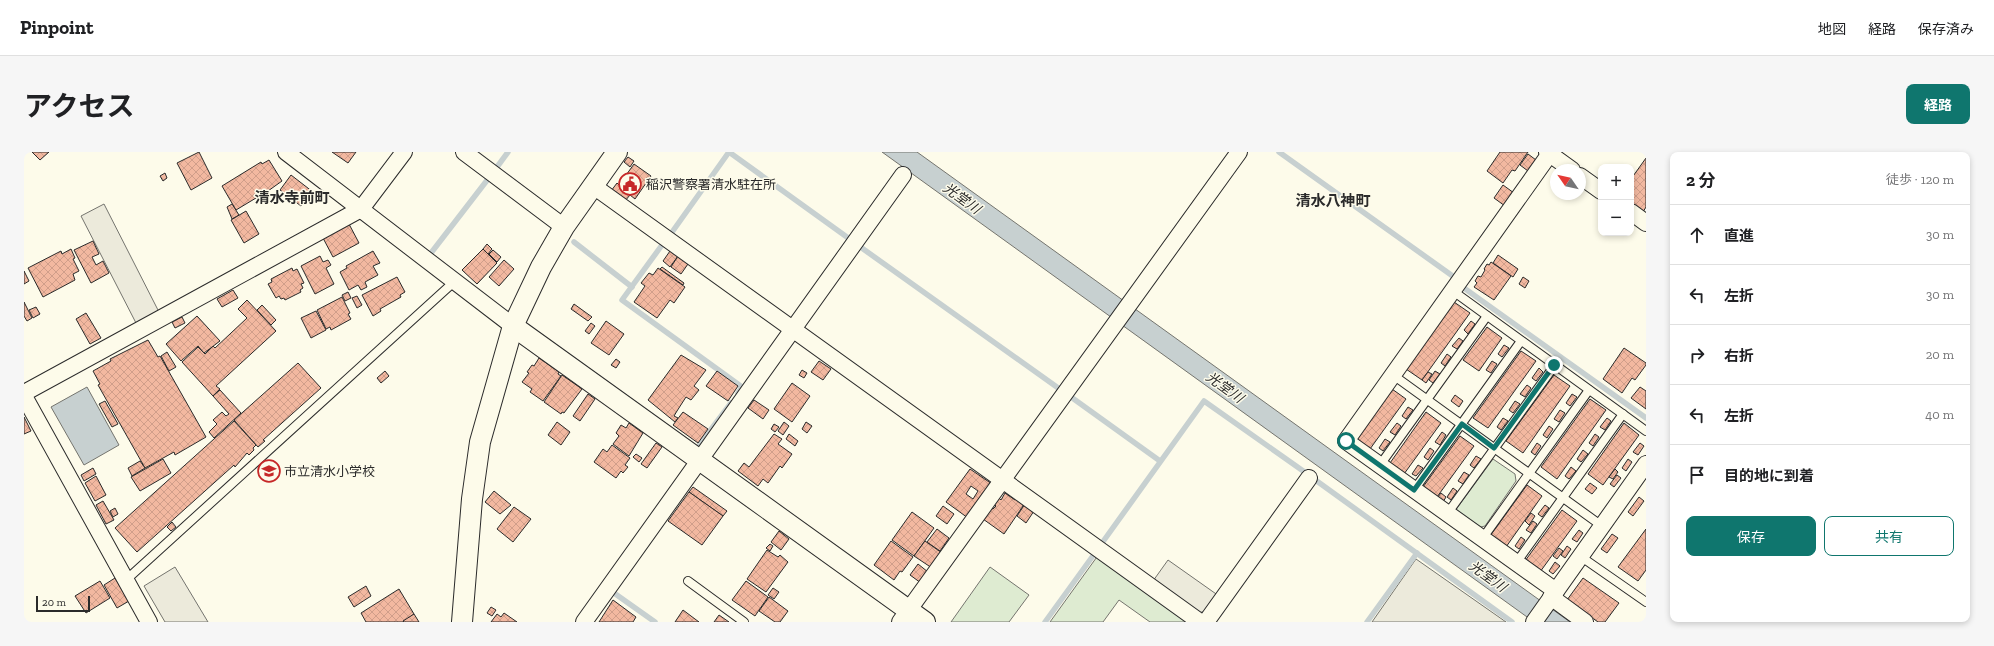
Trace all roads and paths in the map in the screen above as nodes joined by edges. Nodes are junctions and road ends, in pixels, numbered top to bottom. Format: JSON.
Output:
{"nodes":[{"id":1,"x":286,"y":152,"type":"edge"},
{"id":2,"x":404,"y":152,"type":"edge"},
{"id":3,"x":464,"y":152,"type":"edge"},
{"id":4,"x":617,"y":152,"type":"edge"},
{"id":5,"x":1239,"y":152,"type":"edge"},
{"id":6,"x":1549,"y":153,"type":"edge"},
{"id":7,"x":1564,"y":164,"type":"edge"},
{"id":8,"x":903,"y":175,"type":"dead end"},
{"id":9,"x":1586,"y":180,"type":"edge"},
{"id":10,"x":592,"y":185,"type":"junction"},
{"id":11,"x":1598,"y":189,"type":"edge"},
{"id":12,"x":361,"y":209,"type":"junction"},
{"id":13,"x":1634,"y":214,"type":"edge"},
{"id":14,"x":1646,"y":223,"type":"edge"},
{"id":15,"x":564,"y":227,"type":"junction"},
{"id":16,"x":455,"y":281,"type":"junction"},
{"id":17,"x":1453,"y":291,"type":"junction"},
{"id":18,"x":1487,"y":316,"type":"junction"},
{"id":19,"x":513,"y":326,"type":"junction"},
{"id":20,"x":792,"y":329,"type":"junction"},
{"id":21,"x":1521,"y":341,"type":"junction"},
{"id":22,"x":1554,"y":365,"type":"junction"},
{"id":23,"x":1393,"y":375,"type":"junction"},
{"id":24,"x":1589,"y":390,"type":"junction"},
{"id":25,"x":24,"y":393,"type":"edge"},
{"id":26,"x":24,"y":396,"type":"edge"},
{"id":27,"x":1427,"y":400,"type":"junction"},
{"id":28,"x":1623,"y":414,"type":"junction"},
{"id":29,"x":1462,"y":424,"type":"junction"},
{"id":30,"x":1646,"y":431,"type":"edge"},
{"id":31,"x":1494,"y":448,"type":"junction"},
{"id":32,"x":699,"y":459,"type":"junction"},
{"id":33,"x":1646,"y":464,"type":"edge"},
{"id":34,"x":1380,"y":465,"type":"junction"},
{"id":35,"x":1529,"y":473,"type":"junction"},
{"id":36,"x":1309,"y":478,"type":"dead end"},
{"id":37,"x":1002,"y":480,"type":"junction"},
{"id":38,"x":1414,"y":490,"type":"junction"},
{"id":39,"x":1563,"y":498,"type":"junction"},
{"id":40,"x":1447,"y":514,"type":"junction"},
{"id":41,"x":1602,"y":526,"type":"junction"},
{"id":42,"x":1482,"y":539,"type":"junction"},
{"id":43,"x":1580,"y":556,"type":"junction"},
{"id":44,"x":1516,"y":563,"type":"junction"},
{"id":45,"x":126,"y":580,"type":"junction"},
{"id":46,"x":688,"y":581,"type":"dead end"},
{"id":47,"x":1553,"y":594,"type":"junction"},
{"id":48,"x":1646,"y":602,"type":"edge"},
{"id":49,"x":905,"y":616,"type":"edge"},
{"id":50,"x":149,"y":622,"type":"edge"},
{"id":51,"x":462,"y":622,"type":"edge"},
{"id":52,"x":584,"y":622,"type":"edge"},
{"id":53,"x":744,"y":622,"type":"edge"},
{"id":54,"x":925,"y":622,"type":"edge"},
{"id":55,"x":1200,"y":622,"type":"edge"},
{"id":56,"x":1206,"y":622,"type":"edge"},
{"id":57,"x":1534,"y":622,"type":"edge"},
{"id":58,"x":1585,"y":622,"type":"edge"}],
"edges":[{"from":1,"to":12,"type":"street"},
{"from":2,"to":12,"type":"street"},
{"from":3,"to":15,"type":"street"},
{"from":4,"to":10,"type":"street"},
{"from":5,"to":37,"type":"street"},
{"from":6,"to":7,"type":"street"},
{"from":6,"to":17,"type":"street"},
{"from":8,"to":20,"type":"street"},
{"from":9,"to":11,"type":"street"},
{"from":10,"to":15,"type":"street"},
{"from":10,"to":20,"type":"street"},
{"from":12,"to":16,"type":"street"},
{"from":12,"to":25,"type":"street"},
{"from":13,"to":14,"type":"street"},
{"from":15,"to":19,"type":"street"},
{"from":16,"to":19,"type":"street"},
{"from":16,"to":45,"type":"lane"},
{"from":17,"to":18,"type":"lane"},
{"from":17,"to":23,"type":"street"},
{"from":18,"to":21,"type":"lane"},
{"from":18,"to":27,"type":"lane"},
{"from":19,"to":32,"type":"street"},
{"from":19,"to":51,"type":"street"},
{"from":20,"to":32,"type":"street"},
{"from":20,"to":37,"type":"street"},
{"from":21,"to":22,"type":"lane"},
{"from":21,"to":29,"type":"lane"},
{"from":22,"to":24,"type":"lane"},
{"from":22,"to":31,"type":"lane"},
{"from":23,"to":27,"type":"lane"},
{"from":23,"to":34,"type":"street"},
{"from":24,"to":28,"type":"lane"},
{"from":24,"to":35,"type":"lane"},
{"from":26,"to":45,"type":"street"},
{"from":27,"to":29,"type":"lane"},
{"from":27,"to":34,"type":"lane"},
{"from":28,"to":30,"type":"lane"},
{"from":28,"to":39,"type":"lane"},
{"from":29,"to":31,"type":"lane"},
{"from":29,"to":38,"type":"lane"},
{"from":31,"to":35,"type":"lane"},
{"from":31,"to":40,"type":"lane"},
{"from":32,"to":49,"type":"street"},
{"from":32,"to":52,"type":"street"},
{"from":33,"to":41,"type":"street"},
{"from":34,"to":38,"type":"street"},
{"from":35,"to":39,"type":"lane"},
{"from":35,"to":42,"type":"lane"},
{"from":36,"to":56,"type":"street"},
{"from":37,"to":49,"type":"street"},
{"from":37,"to":55,"type":"street"},
{"from":38,"to":40,"type":"street"},
{"from":39,"to":41,"type":"lane"},
{"from":39,"to":44,"type":"lane"},
{"from":40,"to":42,"type":"street"},
{"from":41,"to":43,"type":"street"},
{"from":42,"to":44,"type":"street"},
{"from":43,"to":47,"type":"street"},
{"from":43,"to":48,"type":"lane"},
{"from":44,"to":47,"type":"street"},
{"from":45,"to":50,"type":"street"},
{"from":46,"to":53,"type":"lane"},
{"from":47,"to":57,"type":"street"},
{"from":47,"to":58,"type":"street"},
{"from":49,"to":54,"type":"street"}]}
